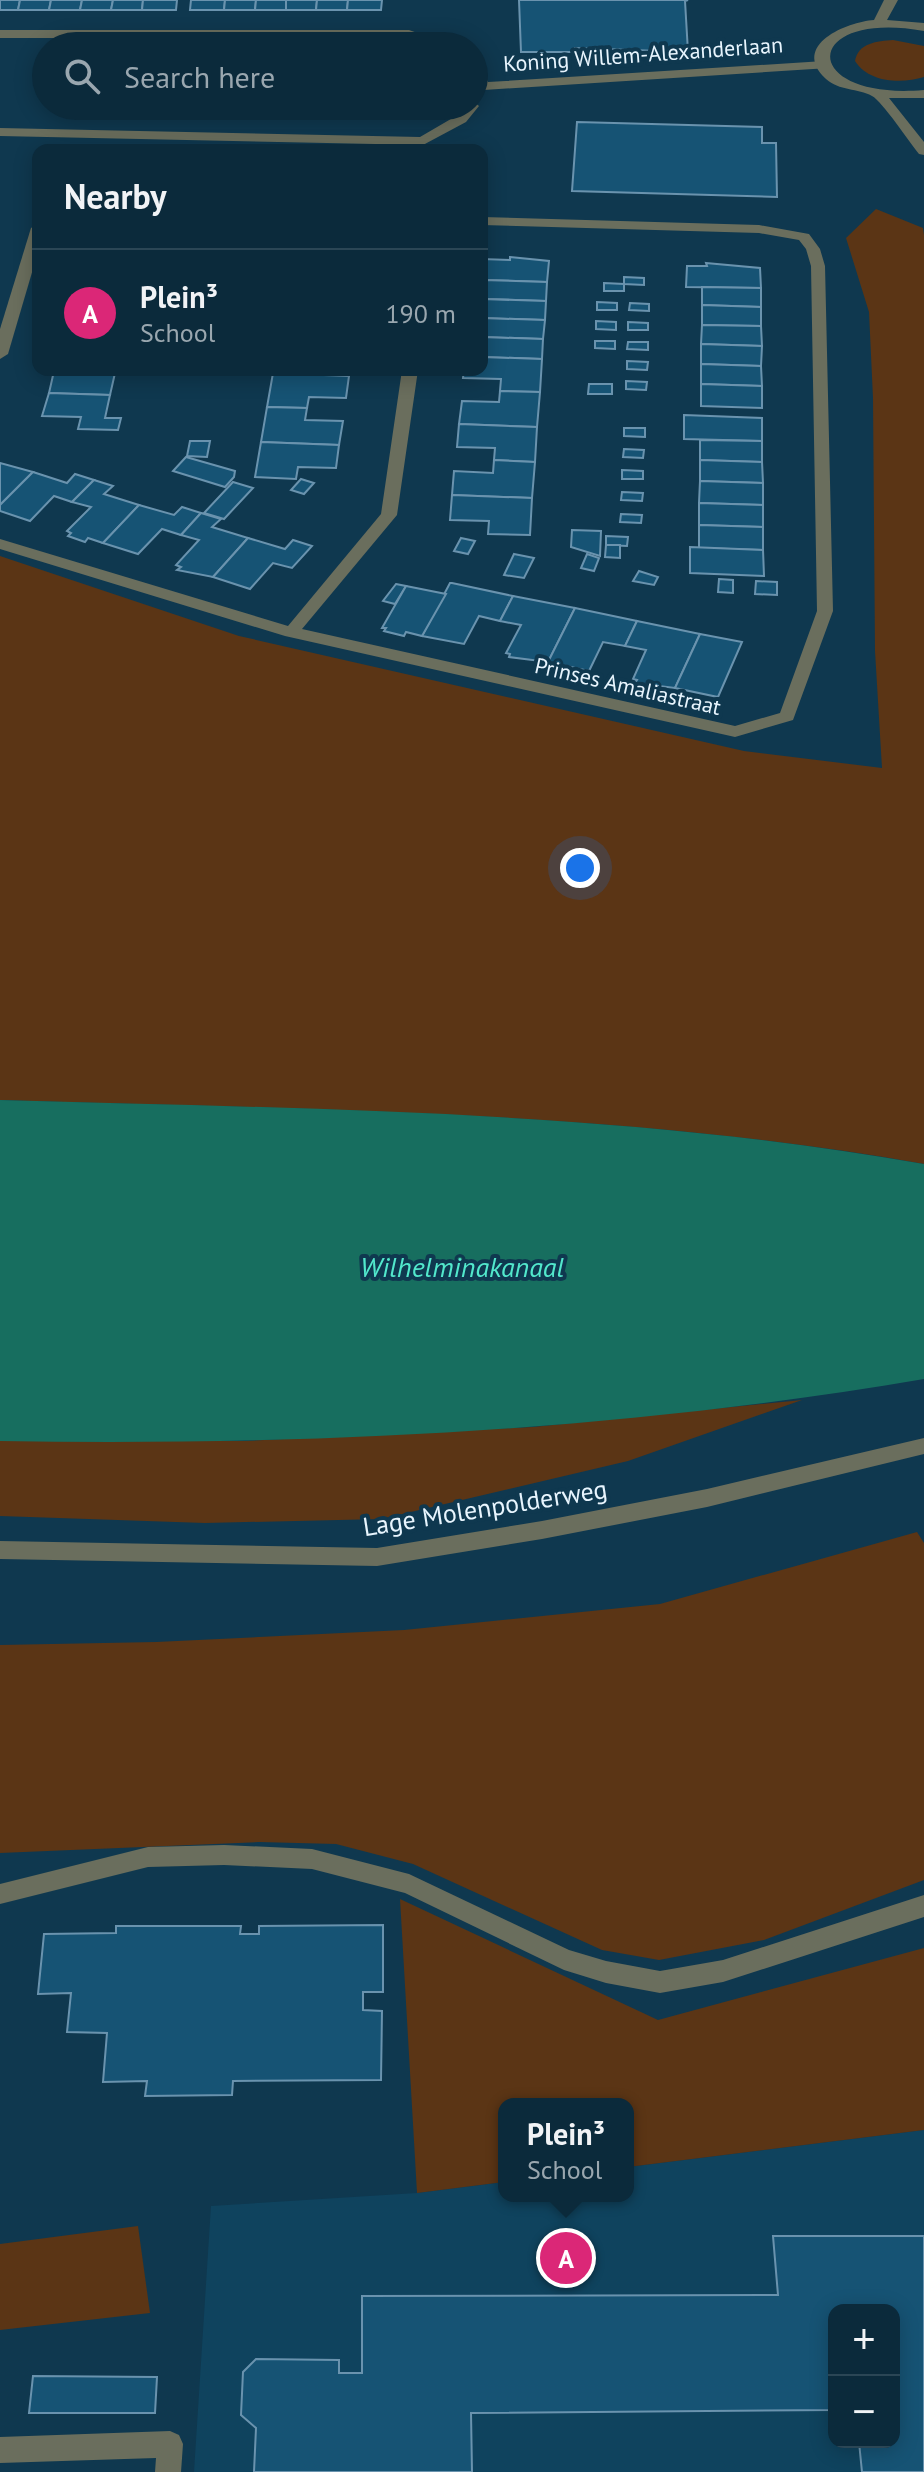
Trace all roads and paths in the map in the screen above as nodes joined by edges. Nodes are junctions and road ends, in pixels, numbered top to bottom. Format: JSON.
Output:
{"nodes":[{"id":1,"x":891,"y":0,"type":"edge"},
{"id":2,"x":879,"y":23,"type":"junction"},
{"id":3,"x":924,"y":27,"type":"edge"},
{"id":4,"x":0,"y":34,"type":"edge"},
{"id":5,"x":32,"y":34,"type":"edge"},
{"id":6,"x":824,"y":65,"type":"junction"},
{"id":7,"x":488,"y":86,"type":"edge"},
{"id":8,"x":924,"y":94,"type":"edge"},
{"id":9,"x":880,"y":95,"type":"junction"},
{"id":10,"x":460,"y":120,"type":"edge"},
{"id":11,"x":0,"y":132,"type":"edge"},
{"id":12,"x":64,"y":135,"type":"junction"},
{"id":13,"x":62,"y":144,"type":"edge"},
{"id":14,"x":361,"y":144,"type":"edge"},
{"id":15,"x":430,"y":144,"type":"edge"},
{"id":16,"x":924,"y":151,"type":"edge"},
{"id":17,"x":488,"y":221,"type":"edge"},
{"id":18,"x":32,"y":248,"type":"edge"},
{"id":19,"x":0,"y":354,"type":"edge"},
{"id":20,"x":409,"y":376,"type":"edge"},
{"id":21,"x":0,"y":544,"type":"edge"},
{"id":22,"x":291,"y":632,"type":"junction"},
{"id":23,"x":924,"y":1446,"type":"edge"},
{"id":24,"x":0,"y":1550,"type":"edge"},
{"id":25,"x":0,"y":1894,"type":"edge"},
{"id":26,"x":924,"y":1906,"type":"edge"},
{"id":27,"x":0,"y":2450,"type":"edge"},
{"id":28,"x":168,"y":2472,"type":"edge"}],
"edges":[{"from":1,"to":2,"type":"street"},
{"from":2,"to":3,"type":"street"},
{"from":2,"to":6,"type":"street"},
{"from":4,"to":5,"type":"street"},
{"from":6,"to":7,"type":"street","name":"Koning Willem-Alexanderlaan"},
{"from":6,"to":9,"type":"street"},
{"from":8,"to":9,"type":"street"},
{"from":9,"to":16,"type":"street"},
{"from":10,"to":15,"type":"street"},
{"from":11,"to":12,"type":"street"},
{"from":12,"to":13,"type":"street"},
{"from":12,"to":14,"type":"street"},
{"from":17,"to":22,"type":"street","name":"Prinses Amaliastraat"},
{"from":18,"to":19,"type":"street"},
{"from":20,"to":22,"type":"street"},
{"from":21,"to":22,"type":"street","name":"Prinses Amaliastraat"},
{"from":23,"to":24,"type":"street","name":"Lage Molenpolderweg"},
{"from":25,"to":26,"type":"street"},
{"from":27,"to":28,"type":"street"}]}
